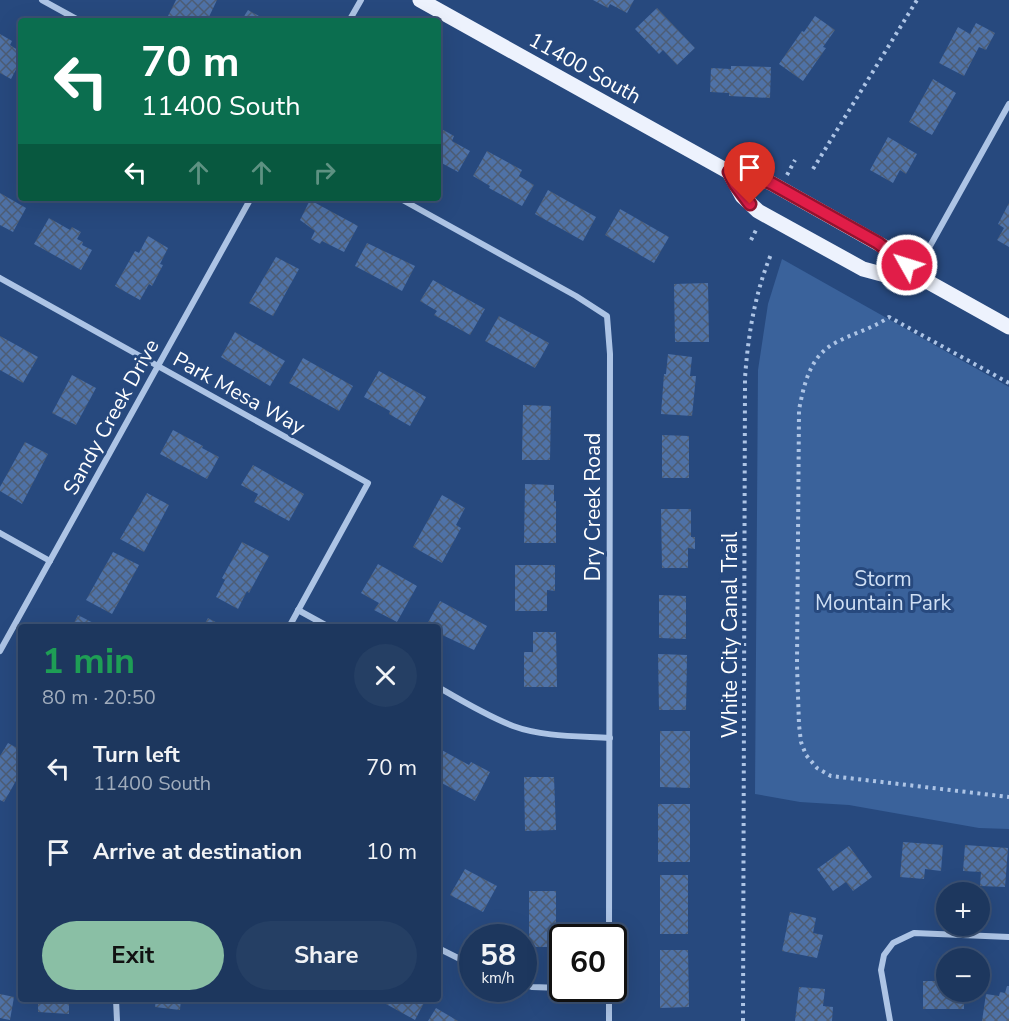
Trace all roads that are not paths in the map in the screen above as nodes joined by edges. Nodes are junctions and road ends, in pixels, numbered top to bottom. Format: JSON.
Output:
{"nodes":[{"id":1,"x":42,"y":0,"type":"edge"},
{"id":2,"x":361,"y":0,"type":"edge"},
{"id":3,"x":420,"y":0,"type":"edge"},
{"id":4,"x":75,"y":18,"type":"edge"},
{"id":5,"x":351,"y":18,"type":"edge"},
{"id":6,"x":1009,"y":104,"type":"edge"},
{"id":7,"x":729,"y":172,"type":"junction"},
{"id":8,"x":249,"y":201,"type":"edge"},
{"id":9,"x":404,"y":201,"type":"edge"},
{"id":10,"x":914,"y":274,"type":"junction"},
{"id":11,"x":0,"y":278,"type":"edge"},
{"id":12,"x":1009,"y":327,"type":"edge"},
{"id":13,"x":158,"y":366,"type":"junction"},
{"id":14,"x":0,"y":533,"type":"edge"},
{"id":15,"x":50,"y":561,"type":"junction"},
{"id":16,"x":298,"y":610,"type":"junction"},
{"id":17,"x":291,"y":624,"type":"edge"},
{"id":18,"x":324,"y":624,"type":"edge"},
{"id":19,"x":0,"y":651,"type":"edge"},
{"id":20,"x":441,"y":689,"type":"edge"},
{"id":21,"x":610,"y":738,"type":"junction"},
{"id":22,"x":609,"y":924,"type":"edge"},
{"id":23,"x":1009,"y":937,"type":"edge"},
{"id":24,"x":441,"y":950,"type":"edge"},
{"id":25,"x":459,"y":958,"type":"edge"},
{"id":26,"x":116,"y":1002,"type":"edge"},
{"id":27,"x":609,"y":1002,"type":"edge"},
{"id":28,"x":117,"y":1021,"type":"edge"},
{"id":29,"x":609,"y":1021,"type":"edge"},
{"id":30,"x":890,"y":1021,"type":"edge"}],
"edges":[{"from":1,"to":4,"type":"street"},
{"from":2,"to":5,"type":"street"},
{"from":3,"to":7,"type":"main road","name":"11400 South"},
{"from":6,"to":10,"type":"street"},
{"from":7,"to":10,"type":"main road","name":"11400 South"},
{"from":7,"to":10,"type":"main road"},
{"from":8,"to":13,"type":"street","name":"Sandy Creek Drive"},
{"from":9,"to":21,"type":"street","name":"Dry Creek Road"},
{"from":10,"to":12,"type":"main road","name":"11400 South"},
{"from":11,"to":13,"type":"street","name":"Park Mesa Way"},
{"from":13,"to":15,"type":"street","name":"Sandy Creek Drive"},
{"from":13,"to":16,"type":"street","name":"Park Mesa Way"},
{"from":14,"to":15,"type":"street"},
{"from":15,"to":19,"type":"street","name":"Sandy Creek Drive"},
{"from":16,"to":17,"type":"street"},
{"from":16,"to":18,"type":"street"},
{"from":20,"to":21,"type":"street"},
{"from":21,"to":22,"type":"street","name":"Dry Creek Road"},
{"from":23,"to":30,"type":"street"},
{"from":24,"to":25,"type":"street"},
{"from":26,"to":28,"type":"street"},
{"from":27,"to":29,"type":"street"}]}
